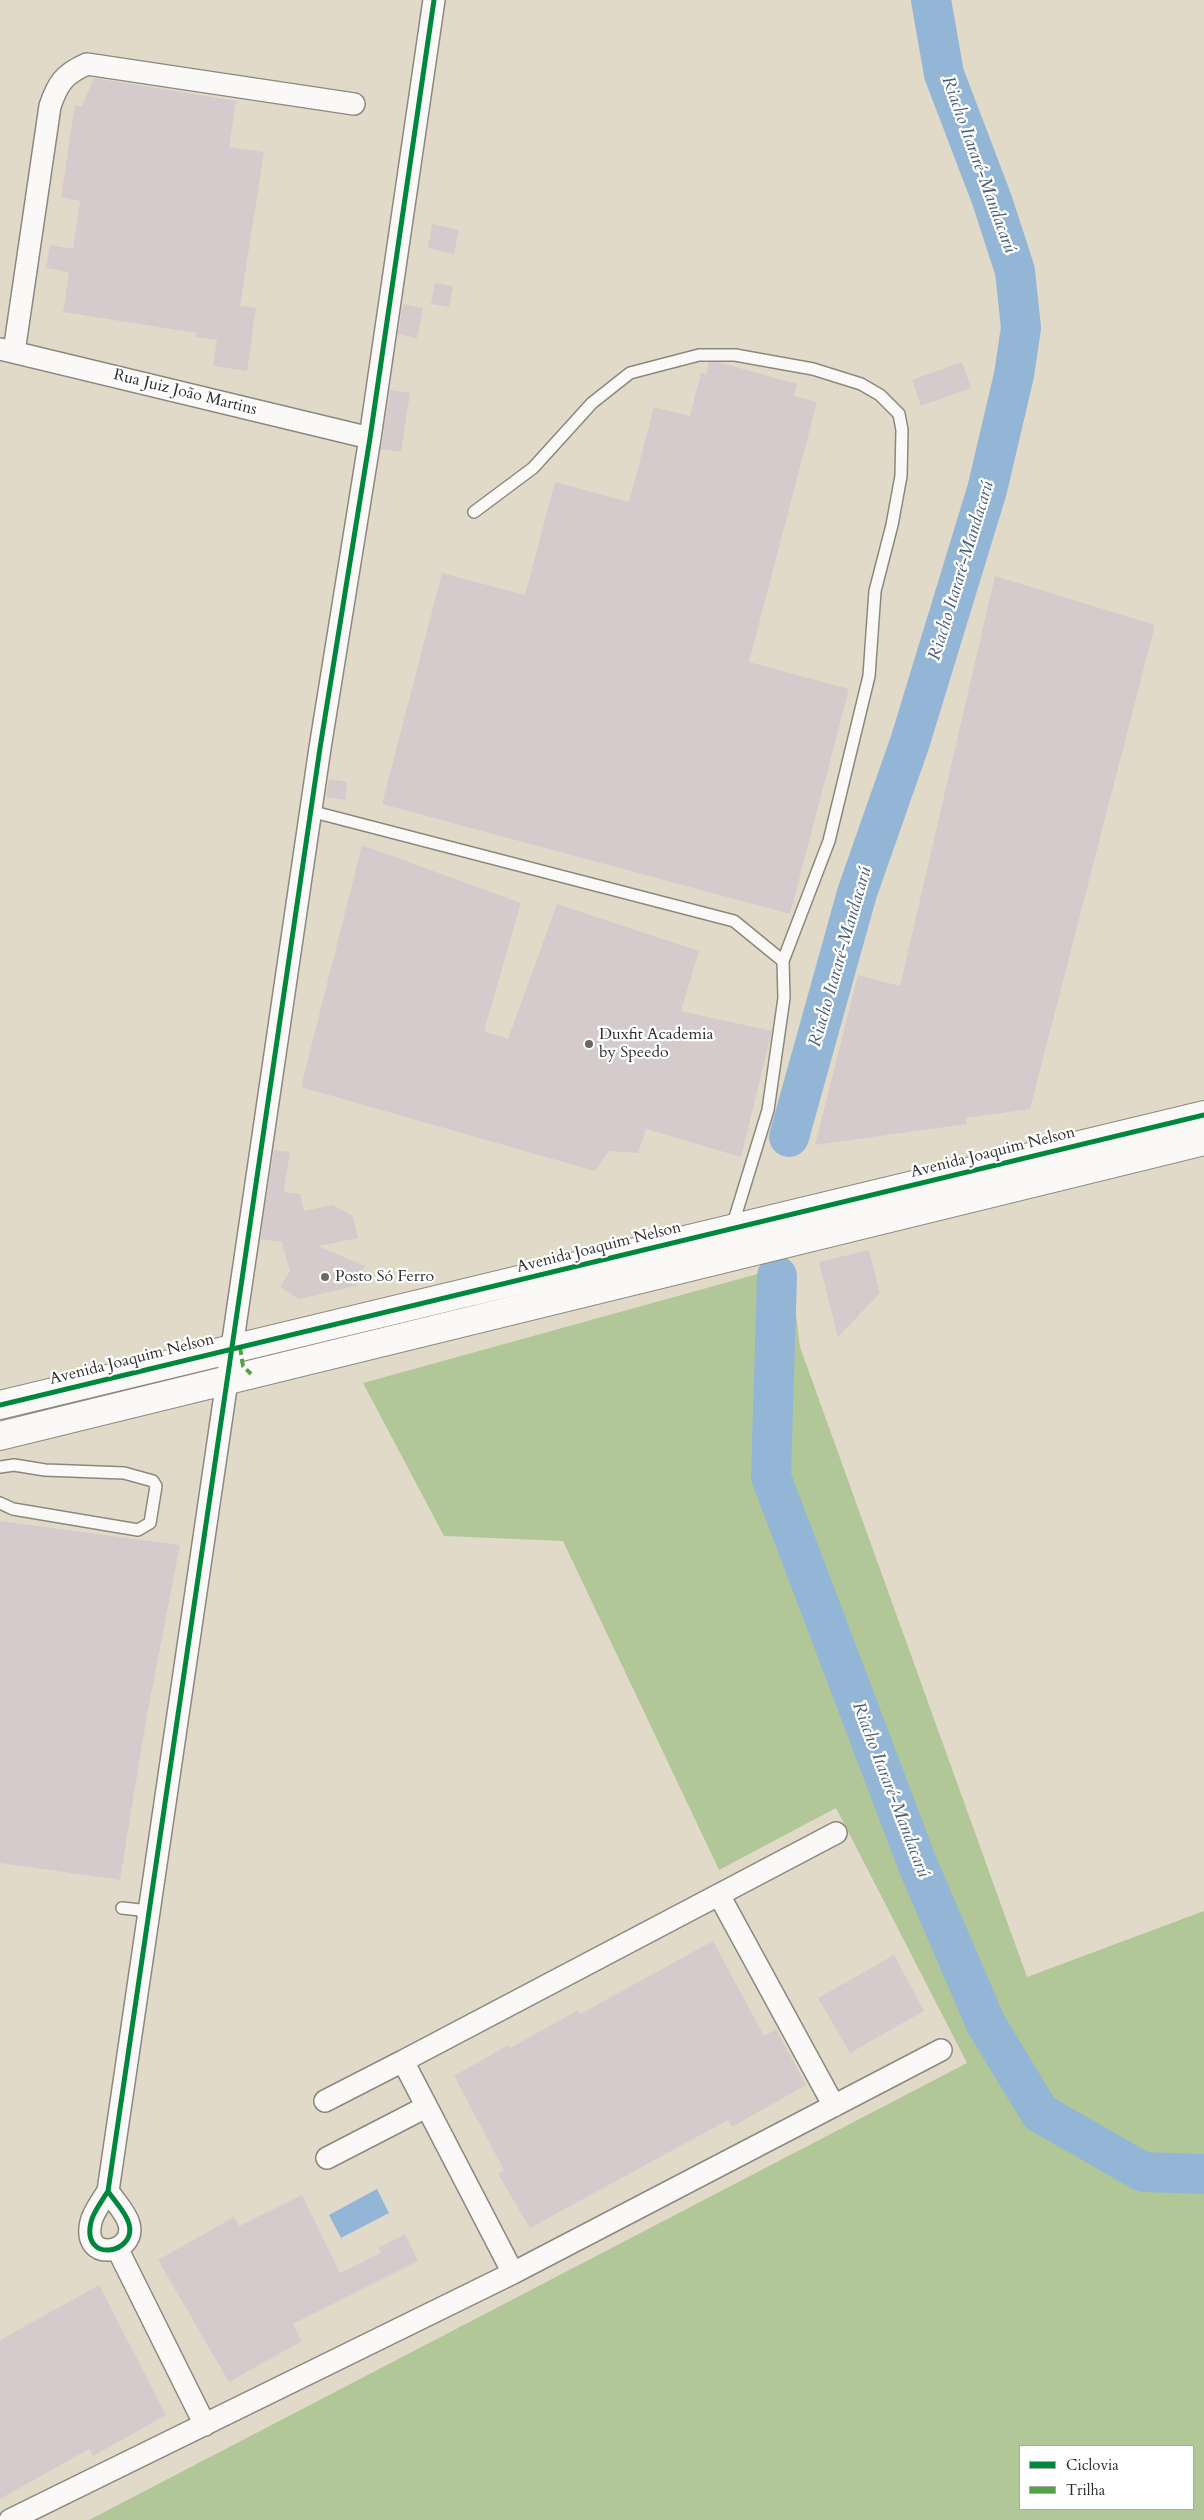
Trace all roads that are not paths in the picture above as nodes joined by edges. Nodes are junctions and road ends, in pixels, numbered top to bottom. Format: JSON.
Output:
{"nodes":[{"id":1,"x":434,"y":0,"type":"edge"},
{"id":2,"x":354,"y":104,"type":"dead end"},
{"id":3,"x":7,"y":351,"type":"edge"},
{"id":4,"x":370,"y":438,"type":"junction"},
{"id":5,"x":474,"y":512,"type":"dead end"},
{"id":6,"x":310,"y":811,"type":"junction"},
{"id":7,"x":783,"y":961,"type":"junction"},
{"id":8,"x":1204,"y":1115,"type":"edge"},
{"id":9,"x":1204,"y":1141,"type":"edge"},
{"id":10,"x":957,"y":1188,"type":"junction"},
{"id":11,"x":888,"y":1191,"type":"junction"},
{"id":12,"x":892,"y":1218,"type":"junction"},
{"id":13,"x":732,"y":1229,"type":"junction"},
{"id":14,"x":233,"y":1348,"type":"junction"},
{"id":15,"x":228,"y":1380,"type":"junction"},
{"id":16,"x":0,"y":1405,"type":"edge"},
{"id":17,"x":0,"y":1436,"type":"edge"},
{"id":18,"x":0,"y":1467,"type":"edge"},
{"id":19,"x":0,"y":1503,"type":"edge"},
{"id":20,"x":836,"y":1833,"type":"dead end"},
{"id":21,"x":719,"y":1895,"type":"junction"},
{"id":22,"x":122,"y":1908,"type":"dead end"},
{"id":23,"x":149,"y":1911,"type":"junction"},
{"id":24,"x":941,"y":2050,"type":"dead end"},
{"id":25,"x":403,"y":2061,"type":"junction"},
{"id":26,"x":325,"y":2101,"type":"dead end"},
{"id":27,"x":834,"y":2106,"type":"junction"},
{"id":28,"x":426,"y":2107,"type":"junction"},
{"id":29,"x":327,"y":2158,"type":"dead end"},
{"id":30,"x":108,"y":2191,"type":"junction"},
{"id":31,"x":117,"y":2248,"type":"junction"},
{"id":32,"x":513,"y":2274,"type":"junction"},
{"id":33,"x":205,"y":2425,"type":"junction"},
{"id":34,"x":10,"y":2520,"type":"edge"}],
"edges":[{"from":1,"to":4,"type":"street"},
{"from":2,"to":3,"type":"street"},
{"from":3,"to":4,"type":"street","name":"Rua Juiz João Martins"},
{"from":4,"to":6,"type":"street"},
{"from":5,"to":7,"type":"lane"},
{"from":6,"to":7,"type":"lane"},
{"from":6,"to":14,"type":"street"},
{"from":7,"to":13,"type":"lane"},
{"from":8,"to":10,"type":"main road","name":"Avenida Joaquim Nelson"},
{"from":9,"to":10,"type":"main road","name":"Avenida Joaquim Nelson"},
{"from":10,"to":11,"type":"main road","name":"Avenida Joaquim Nelson"},
{"from":10,"to":12,"type":"main road","name":"Avenida Joaquim Nelson"},
{"from":11,"to":12,"type":"main road"},
{"from":11,"to":13,"type":"main road","name":"Avenida Joaquim Nelson"},
{"from":12,"to":15,"type":"main road","name":"Avenida Joaquim Nelson"},
{"from":13,"to":14,"type":"main road","name":"Avenida Joaquim Nelson"},
{"from":14,"to":15,"type":"street"},
{"from":14,"to":16,"type":"main road","name":"Avenida Joaquim Nelson"},
{"from":15,"to":17,"type":"main road","name":"Avenida Joaquim Nelson"},
{"from":15,"to":23,"type":"street"},
{"from":18,"to":19,"type":"lane"},
{"from":20,"to":21,"type":"street"},
{"from":21,"to":25,"type":"street"},
{"from":21,"to":27,"type":"street"},
{"from":22,"to":23,"type":"lane"},
{"from":23,"to":30,"type":"street"},
{"from":24,"to":27,"type":"street"},
{"from":25,"to":26,"type":"street"},
{"from":25,"to":28,"type":"street"},
{"from":27,"to":32,"type":"street"},
{"from":28,"to":29,"type":"street"},
{"from":28,"to":32,"type":"street"},
{"from":30,"to":31,"type":"street"},
{"from":30,"to":31,"type":"street"},
{"from":31,"to":33,"type":"street"},
{"from":32,"to":33,"type":"street"},
{"from":33,"to":34,"type":"street"}]}
